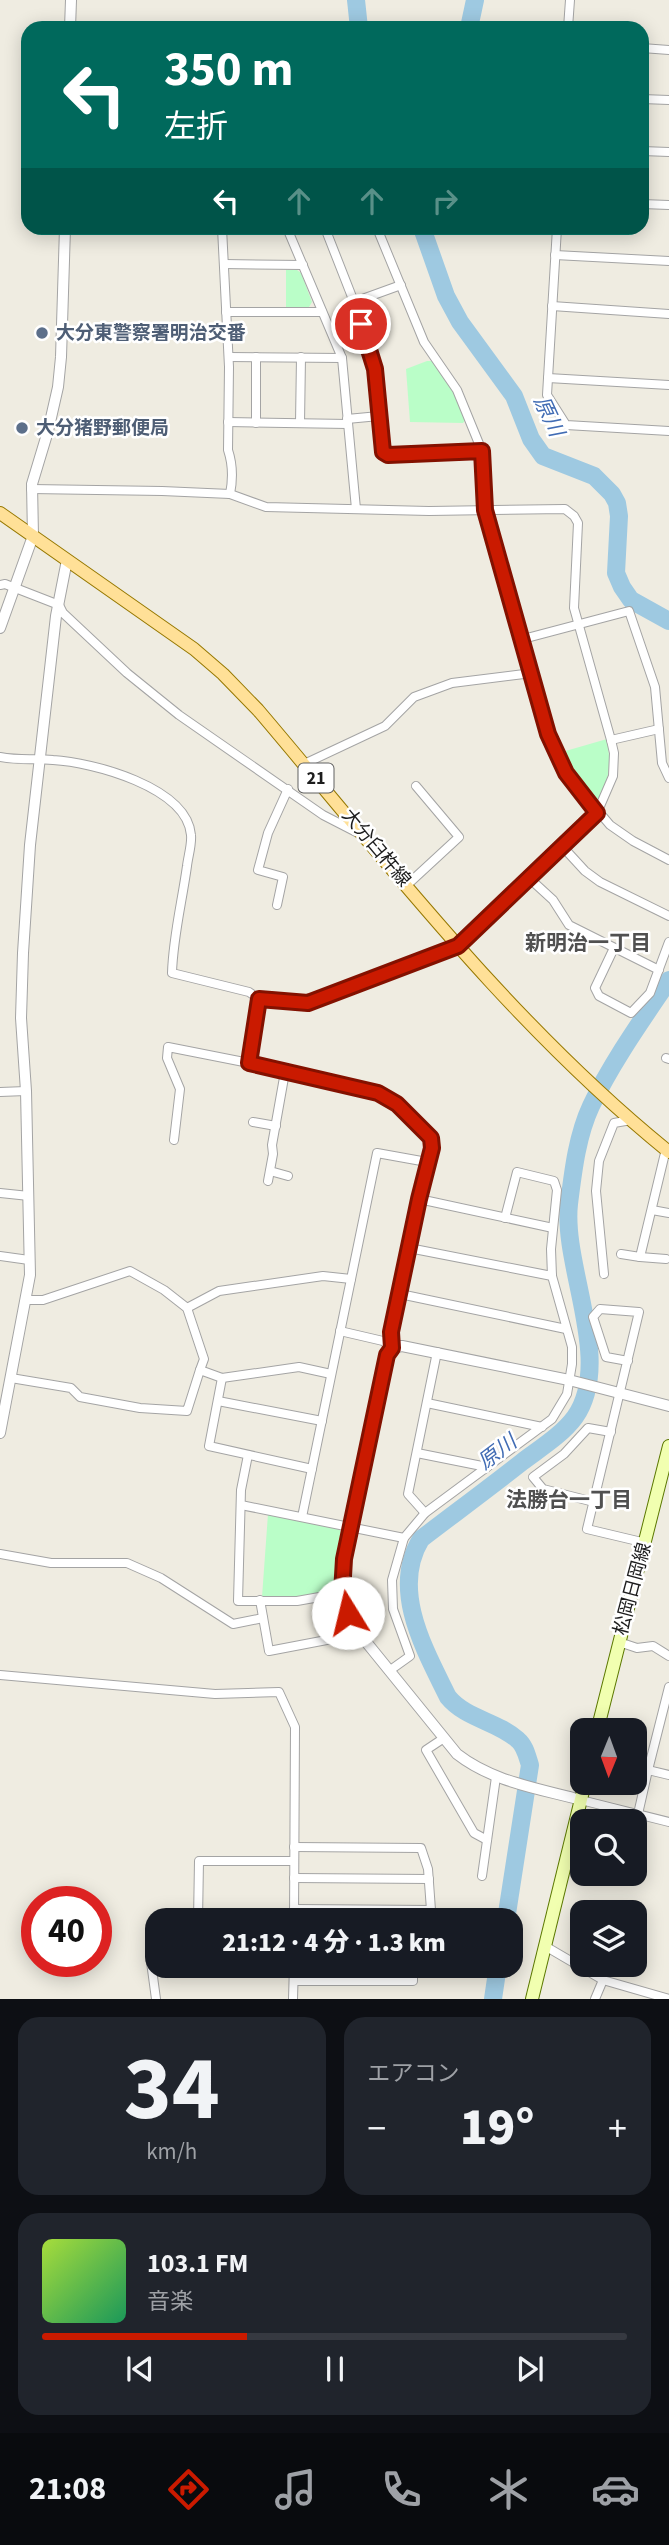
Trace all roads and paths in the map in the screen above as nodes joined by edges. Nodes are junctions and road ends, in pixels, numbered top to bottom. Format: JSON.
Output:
{"nodes":[{"id":1,"x":71,"y":0,"type":"edge"},
{"id":2,"x":570,"y":0,"type":"edge"},
{"id":3,"x":70,"y":21,"type":"edge"},
{"id":4,"x":568,"y":21,"type":"edge"},
{"id":5,"x":649,"y":49,"type":"edge"},
{"id":6,"x":669,"y":50,"type":"edge"},
{"id":7,"x":649,"y":99,"type":"edge"},
{"id":8,"x":669,"y":100,"type":"edge"},
{"id":9,"x":649,"y":151,"type":"edge"},
{"id":10,"x":669,"y":152,"type":"edge"},
{"id":11,"x":649,"y":204,"type":"edge"},
{"id":12,"x":669,"y":205,"type":"edge"},
{"id":13,"x":65,"y":235,"type":"edge"},
{"id":14,"x":222,"y":235,"type":"edge"},
{"id":15,"x":290,"y":235,"type":"edge"},
{"id":16,"x":328,"y":235,"type":"edge"},
{"id":17,"x":380,"y":235,"type":"edge"},
{"id":18,"x":556,"y":235,"type":"edge"},
{"id":19,"x":555,"y":255,"type":"junction"},
{"id":20,"x":669,"y":261,"type":"edge"},
{"id":21,"x":224,"y":264,"type":"junction"},
{"id":22,"x":303,"y":265,"type":"junction"},
{"id":23,"x":401,"y":285,"type":"junction"},
{"id":24,"x":355,"y":302,"type":"junction"},
{"id":25,"x":552,"y":306,"type":"junction"},
{"id":26,"x":226,"y":312,"type":"junction"},
{"id":27,"x":322,"y":312,"type":"junction"},
{"id":28,"x":669,"y":314,"type":"edge"},
{"id":29,"x":229,"y":357,"type":"junction"},
{"id":30,"x":256,"y":357,"type":"junction"},
{"id":31,"x":301,"y":358,"type":"junction"},
{"id":32,"x":342,"y":358,"type":"junction"},
{"id":33,"x":548,"y":378,"type":"junction"},
{"id":34,"x":669,"y":385,"type":"edge"},
{"id":35,"x":379,"y":416,"type":"junction"},
{"id":36,"x":348,"y":421,"type":"junction"},
{"id":37,"x":228,"y":422,"type":"junction"},
{"id":38,"x":256,"y":423,"type":"junction"},
{"id":39,"x":300,"y":423,"type":"junction"},
{"id":40,"x":669,"y":431,"type":"edge"},
{"id":41,"x":482,"y":451,"type":"junction"},
{"id":42,"x":31,"y":489,"type":"junction"},
{"id":43,"x":230,"y":494,"type":"junction"},
{"id":44,"x":356,"y":509,"type":"junction"},
{"id":45,"x":485,"y":510,"type":"junction"},
{"id":46,"x":0,"y":513,"type":"edge"},
{"id":47,"x":33,"y":536,"type":"junction"},
{"id":48,"x":67,"y":560,"type":"junction"},
{"id":49,"x":0,"y":584,"type":"edge"},
{"id":50,"x":14,"y":588,"type":"junction"},
{"id":51,"x":59,"y":605,"type":"junction"},
{"id":52,"x":579,"y":624,"type":"junction"},
{"id":53,"x":0,"y":628,"type":"edge"},
{"id":54,"x":523,"y":639,"type":"junction"},
{"id":55,"x":532,"y":673,"type":"junction"},
{"id":56,"x":659,"y":729,"type":"junction"},
{"id":57,"x":611,"y":740,"type":"junction"},
{"id":58,"x":0,"y":757,"type":"edge"},
{"id":59,"x":40,"y":761,"type":"junction"},
{"id":60,"x":304,"y":764,"type":"junction"},
{"id":61,"x":669,"y":778,"type":"edge"},
{"id":62,"x":416,"y":786,"type":"dead end"},
{"id":63,"x":288,"y":789,"type":"junction"},
{"id":64,"x":597,"y":813,"type":"junction"},
{"id":65,"x":365,"y":836,"type":"junction"},
{"id":66,"x":562,"y":846,"type":"junction"},
{"id":67,"x":669,"y":860,"type":"edge"},
{"id":68,"x":528,"y":878,"type":"junction"},
{"id":69,"x":407,"y":885,"type":"junction"},
{"id":70,"x":277,"y":905,"type":"dead end"},
{"id":71,"x":669,"y":916,"type":"edge"},
{"id":72,"x":669,"y":942,"type":"edge"},
{"id":73,"x":458,"y":946,"type":"junction"},
{"id":74,"x":614,"y":948,"type":"junction"},
{"id":75,"x":659,"y":970,"type":"junction"},
{"id":76,"x":259,"y":999,"type":"junction"},
{"id":77,"x":249,"y":1063,"type":"junction"},
{"id":78,"x":285,"y":1072,"type":"junction"},
{"id":79,"x":26,"y":1091,"type":"junction"},
{"id":80,"x":0,"y":1092,"type":"edge"},
{"id":81,"x":631,"y":1120,"type":"junction"},
{"id":82,"x":253,"y":1122,"type":"dead end"},
{"id":83,"x":275,"y":1126,"type":"junction"},
{"id":84,"x":174,"y":1140,"type":"dead end"},
{"id":85,"x":668,"y":1151,"type":"edge"},
{"id":86,"x":427,"y":1163,"type":"junction"},
{"id":87,"x":288,"y":1176,"type":"dead end"},
{"id":88,"x":0,"y":1193,"type":"edge"},
{"id":89,"x":29,"y":1196,"type":"junction"},
{"id":90,"x":419,"y":1199,"type":"junction"},
{"id":91,"x":652,"y":1210,"type":"junction"},
{"id":92,"x":669,"y":1213,"type":"edge"},
{"id":93,"x":505,"y":1218,"type":"junction"},
{"id":94,"x":553,"y":1228,"type":"junction"},
{"id":95,"x":409,"y":1248,"type":"junction"},
{"id":96,"x":621,"y":1254,"type":"dead end"},
{"id":97,"x":0,"y":1256,"type":"edge"},
{"id":98,"x":640,"y":1257,"type":"junction"},
{"id":99,"x":666,"y":1259,"type":"dead end"},
{"id":100,"x":29,"y":1260,"type":"junction"},
{"id":101,"x":604,"y":1274,"type":"dead end"},
{"id":102,"x":552,"y":1276,"type":"junction"},
{"id":103,"x":351,"y":1279,"type":"junction"},
{"id":104,"x":400,"y":1294,"type":"junction"},
{"id":105,"x":26,"y":1300,"type":"junction"},
{"id":106,"x":187,"y":1308,"type":"junction"},
{"id":107,"x":566,"y":1329,"type":"junction"},
{"id":108,"x":340,"y":1331,"type":"junction"},
{"id":109,"x":392,"y":1348,"type":"junction"},
{"id":110,"x":437,"y":1352,"type":"junction"},
{"id":111,"x":628,"y":1362,"type":"junction"},
{"id":112,"x":200,"y":1370,"type":"junction"},
{"id":113,"x":331,"y":1374,"type":"junction"},
{"id":114,"x":11,"y":1378,"type":"junction"},
{"id":115,"x":222,"y":1378,"type":"junction"},
{"id":116,"x":574,"y":1382,"type":"junction"},
{"id":117,"x":620,"y":1394,"type":"junction"},
{"id":118,"x":218,"y":1401,"type":"junction"},
{"id":119,"x":427,"y":1404,"type":"junction"},
{"id":120,"x":669,"y":1406,"type":"edge"},
{"id":121,"x":322,"y":1421,"type":"junction"},
{"id":122,"x":1,"y":1427,"type":"edge"},
{"id":123,"x":542,"y":1427,"type":"junction"},
{"id":124,"x":611,"y":1432,"type":"junction"},
{"id":125,"x":669,"y":1446,"type":"edge"},
{"id":126,"x":417,"y":1453,"type":"junction"},
{"id":127,"x":248,"y":1455,"type":"junction"},
{"id":128,"x":487,"y":1467,"type":"junction"},
{"id":129,"x":312,"y":1469,"type":"junction"},
{"id":130,"x":594,"y":1502,"type":"junction"},
{"id":131,"x":241,"y":1505,"type":"junction"},
{"id":132,"x":425,"y":1513,"type":"junction"},
{"id":133,"x":302,"y":1517,"type":"junction"},
{"id":134,"x":350,"y":1527,"type":"junction"},
{"id":135,"x":404,"y":1538,"type":"junction"},
{"id":136,"x":646,"y":1543,"type":"junction"},
{"id":137,"x":0,"y":1554,"type":"edge"},
{"id":138,"x":342,"y":1593,"type":"junction"},
{"id":139,"x":260,"y":1600,"type":"junction"},
{"id":140,"x":263,"y":1618,"type":"junction"},
{"id":141,"x":358,"y":1634,"type":"junction"},
{"id":142,"x":619,"y":1642,"type":"junction"},
{"id":143,"x":669,"y":1656,"type":"edge"},
{"id":144,"x":389,"y":1671,"type":"junction"},
{"id":145,"x":0,"y":1675,"type":"edge"},
{"id":146,"x":669,"y":1686,"type":"edge"},
{"id":147,"x":600,"y":1718,"type":"edge"},
{"id":148,"x":659,"y":1726,"type":"junction"},
{"id":149,"x":669,"y":1729,"type":"edge"},
{"id":150,"x":444,"y":1738,"type":"junction"},
{"id":151,"x":648,"y":1770,"type":"joint"},
{"id":152,"x":669,"y":1775,"type":"edge"},
{"id":153,"x":496,"y":1777,"type":"junction"},
{"id":154,"x":582,"y":1796,"type":"edge"},
{"id":155,"x":581,"y":1800,"type":"junction"},
{"id":156,"x":618,"y":1809,"type":"edge"},
{"id":157,"x":647,"y":1816,"type":"edge"},
{"id":158,"x":669,"y":1822,"type":"edge"},
{"id":159,"x":487,"y":1840,"type":"junction"},
{"id":160,"x":295,"y":1847,"type":"junction"},
{"id":161,"x":294,"y":1861,"type":"junction"},
{"id":162,"x":482,"y":1876,"type":"dead end"},
{"id":163,"x":294,"y":1878,"type":"junction"},
{"id":164,"x":429,"y":1879,"type":"junction"},
{"id":165,"x":198,"y":1908,"type":"edge"},
{"id":166,"x":294,"y":1908,"type":"edge"},
{"id":167,"x":431,"y":1908,"type":"edge"},
{"id":168,"x":545,"y":1946,"type":"junction"},
{"id":169,"x":153,"y":1978,"type":"edge"},
{"id":170,"x":293,"y":1978,"type":"edge"},
{"id":171,"x":413,"y":1978,"type":"edge"},
{"id":172,"x":603,"y":1980,"type":"junction"},
{"id":173,"x":293,"y":1981,"type":"junction"},
{"id":174,"x":669,"y":1998,"type":"edge"},
{"id":175,"x":156,"y":1999,"type":"edge"},
{"id":176,"x":293,"y":1999,"type":"edge"},
{"id":177,"x":532,"y":1999,"type":"edge"},
{"id":178,"x":595,"y":1999,"type":"edge"}],
"edges":[{"from":1,"to":3,"type":"street"},
{"from":2,"to":4,"type":"street"},
{"from":5,"to":6,"type":"street"},
{"from":7,"to":8,"type":"street"},
{"from":9,"to":10,"type":"street"},
{"from":11,"to":12,"type":"street"},
{"from":13,"to":42,"type":"street"},
{"from":14,"to":21,"type":"street"},
{"from":15,"to":22,"type":"street"},
{"from":16,"to":24,"type":"street"},
{"from":17,"to":23,"type":"street"},
{"from":18,"to":19,"type":"street"},
{"from":19,"to":20,"type":"street"},
{"from":19,"to":25,"type":"street"},
{"from":21,"to":22,"type":"street"},
{"from":21,"to":26,"type":"street"},
{"from":22,"to":27,"type":"street"},
{"from":23,"to":24,"type":"street"},
{"from":23,"to":41,"type":"street"},
{"from":24,"to":35,"type":"street"},
{"from":25,"to":28,"type":"street"},
{"from":25,"to":33,"type":"street"},
{"from":26,"to":27,"type":"street"},
{"from":26,"to":29,"type":"street"},
{"from":27,"to":32,"type":"street"},
{"from":29,"to":30,"type":"street"},
{"from":29,"to":37,"type":"street"},
{"from":30,"to":31,"type":"street"},
{"from":30,"to":38,"type":"street"},
{"from":31,"to":32,"type":"street"},
{"from":31,"to":39,"type":"street"},
{"from":32,"to":36,"type":"street"},
{"from":33,"to":34,"type":"street"},
{"from":33,"to":40,"type":"street"},
{"from":35,"to":36,"type":"street"},
{"from":35,"to":41,"type":"street"},
{"from":36,"to":39,"type":"street"},
{"from":36,"to":44,"type":"street"},
{"from":37,"to":38,"type":"street"},
{"from":37,"to":43,"type":"street"},
{"from":38,"to":39,"type":"street"},
{"from":41,"to":45,"type":"street"},
{"from":42,"to":43,"type":"street"},
{"from":42,"to":47,"type":"street"},
{"from":43,"to":44,"type":"street"},
{"from":44,"to":45,"type":"street"},
{"from":45,"to":52,"type":"street"},
{"from":45,"to":54,"type":"street"},
{"from":46,"to":47,"type":"main road","name":"大分臼杵線","number":"21"},
{"from":47,"to":48,"type":"main road","name":"大分臼杵線","number":"21"},
{"from":47,"to":50,"type":"street"},
{"from":48,"to":51,"type":"street"},
{"from":48,"to":60,"type":"main road","name":"大分臼杵線","number":"21"},
{"from":49,"to":50,"type":"street"},
{"from":50,"to":51,"type":"street"},
{"from":50,"to":53,"type":"street"},
{"from":51,"to":59,"type":"street"},
{"from":51,"to":63,"type":"street"},
{"from":52,"to":54,"type":"street"},
{"from":52,"to":56,"type":"street"},
{"from":52,"to":57,"type":"street"},
{"from":54,"to":55,"type":"street"},
{"from":55,"to":60,"type":"street"},
{"from":55,"to":64,"type":"street"},
{"from":56,"to":57,"type":"street"},
{"from":56,"to":61,"type":"street"},
{"from":57,"to":64,"type":"street"},
{"from":58,"to":59,"type":"street"},
{"from":59,"to":76,"type":"street"},
{"from":59,"to":79,"type":"street"},
{"from":60,"to":65,"type":"main road","name":"大分臼杵線","number":"21"},
{"from":62,"to":69,"type":"street"},
{"from":63,"to":65,"type":"street"},
{"from":63,"to":70,"type":"street"},
{"from":64,"to":66,"type":"street"},
{"from":64,"to":67,"type":"street"},
{"from":65,"to":69,"type":"main road","name":"大分臼杵線","number":"21"},
{"from":66,"to":68,"type":"street"},
{"from":66,"to":71,"type":"street"},
{"from":68,"to":73,"type":"street"},
{"from":68,"to":74,"type":"street"},
{"from":69,"to":73,"type":"main road","name":"大分臼杵線","number":"21"},
{"from":72,"to":75,"type":"street"},
{"from":73,"to":76,"type":"street"},
{"from":73,"to":81,"type":"main road","name":"大分臼杵線","number":"21"},
{"from":74,"to":75,"type":"street"},
{"from":74,"to":75,"type":"street"},
{"from":76,"to":77,"type":"street"},
{"from":77,"to":78,"type":"street"},
{"from":77,"to":84,"type":"street"},
{"from":78,"to":83,"type":"street"},
{"from":78,"to":86,"type":"street"},
{"from":79,"to":80,"type":"street"},
{"from":79,"to":89,"type":"street"},
{"from":81,"to":85,"type":"main road","name":"大分臼杵線","number":"21"},
{"from":81,"to":101,"type":"street"},
{"from":82,"to":83,"type":"street"},
{"from":83,"to":87,"type":"street"},
{"from":85,"to":91,"type":"street"},
{"from":86,"to":90,"type":"street"},
{"from":86,"to":103,"type":"street"},
{"from":88,"to":89,"type":"street"},
{"from":89,"to":100,"type":"street"},
{"from":90,"to":93,"type":"street"},
{"from":90,"to":95,"type":"street"},
{"from":91,"to":92,"type":"street"},
{"from":91,"to":98,"type":"street"},
{"from":93,"to":94,"type":"street"},
{"from":93,"to":94,"type":"street"},
{"from":94,"to":102,"type":"street"},
{"from":95,"to":102,"type":"street"},
{"from":95,"to":104,"type":"street"},
{"from":96,"to":98,"type":"street"},
{"from":97,"to":100,"type":"street"},
{"from":98,"to":99,"type":"street"},
{"from":100,"to":105,"type":"street"},
{"from":102,"to":107,"type":"street"},
{"from":103,"to":106,"type":"street"},
{"from":103,"to":108,"type":"street"},
{"from":104,"to":107,"type":"street"},
{"from":104,"to":109,"type":"street"},
{"from":105,"to":106,"type":"street"},
{"from":105,"to":114,"type":"street"},
{"from":106,"to":112,"type":"street"},
{"from":107,"to":116,"type":"street"},
{"from":108,"to":109,"type":"street"},
{"from":108,"to":113,"type":"street"},
{"from":109,"to":110,"type":"street"},
{"from":109,"to":134,"type":"street"},
{"from":110,"to":116,"type":"street"},
{"from":110,"to":119,"type":"street"},
{"from":111,"to":111,"type":"street"},
{"from":111,"to":117,"type":"street"},
{"from":112,"to":114,"type":"street"},
{"from":112,"to":115,"type":"street"},
{"from":113,"to":115,"type":"street"},
{"from":113,"to":121,"type":"street"},
{"from":114,"to":122,"type":"street"},
{"from":115,"to":118,"type":"street"},
{"from":116,"to":117,"type":"street"},
{"from":116,"to":123,"type":"street"},
{"from":117,"to":120,"type":"street"},
{"from":117,"to":124,"type":"street"},
{"from":118,"to":121,"type":"street"},
{"from":118,"to":127,"type":"street"},
{"from":119,"to":123,"type":"street"},
{"from":119,"to":126,"type":"street"},
{"from":121,"to":129,"type":"street"},
{"from":123,"to":128,"type":"street"},
{"from":124,"to":130,"type":"street"},
{"from":124,"to":130,"type":"street"},
{"from":125,"to":136,"type":"main road","name":"松岡日岡線"},
{"from":126,"to":128,"type":"street"},
{"from":126,"to":132,"type":"street"},
{"from":127,"to":129,"type":"street"},
{"from":127,"to":131,"type":"street"},
{"from":128,"to":132,"type":"street"},
{"from":129,"to":133,"type":"street"},
{"from":130,"to":136,"type":"street"},
{"from":131,"to":133,"type":"street"},
{"from":131,"to":139,"type":"street"},
{"from":132,"to":135,"type":"street"},
{"from":133,"to":134,"type":"street"},
{"from":134,"to":135,"type":"street"},
{"from":134,"to":138,"type":"street"},
{"from":135,"to":144,"type":"street"},
{"from":136,"to":142,"type":"main road","name":"松岡日岡線"},
{"from":137,"to":140,"type":"street"},
{"from":138,"to":139,"type":"street"},
{"from":138,"to":141,"type":"street"},
{"from":139,"to":140,"type":"street"},
{"from":140,"to":141,"type":"street"},
{"from":141,"to":144,"type":"street"},
{"from":142,"to":143,"type":"street"},
{"from":142,"to":147,"type":"main road","name":"松岡日岡線"},
{"from":144,"to":150,"type":"street"},
{"from":145,"to":160,"type":"street"},
{"from":146,"to":148,"type":"street"},
{"from":148,"to":149,"type":"street"},
{"from":148,"to":151,"type":"street"},
{"from":150,"to":153,"type":"street"},
{"from":150,"to":159,"type":"street"},
{"from":151,"to":152,"type":"street"},
{"from":153,"to":155,"type":"street"},
{"from":153,"to":159,"type":"street"},
{"from":154,"to":155,"type":"main road"},
{"from":155,"to":156,"type":"street"},
{"from":155,"to":168,"type":"main road"},
{"from":157,"to":158,"type":"street"},
{"from":159,"to":162,"type":"street"},
{"from":160,"to":161,"type":"street"},
{"from":160,"to":164,"type":"street"},
{"from":161,"to":163,"type":"street"},
{"from":161,"to":165,"type":"street"},
{"from":163,"to":164,"type":"street"},
{"from":163,"to":166,"type":"street"},
{"from":164,"to":167,"type":"street"},
{"from":168,"to":172,"type":"street"},
{"from":168,"to":177,"type":"main road"},
{"from":169,"to":175,"type":"street"},
{"from":170,"to":173,"type":"street"},
{"from":171,"to":173,"type":"street"},
{"from":172,"to":174,"type":"street"},
{"from":172,"to":178,"type":"street"},
{"from":173,"to":176,"type":"street"}]}
